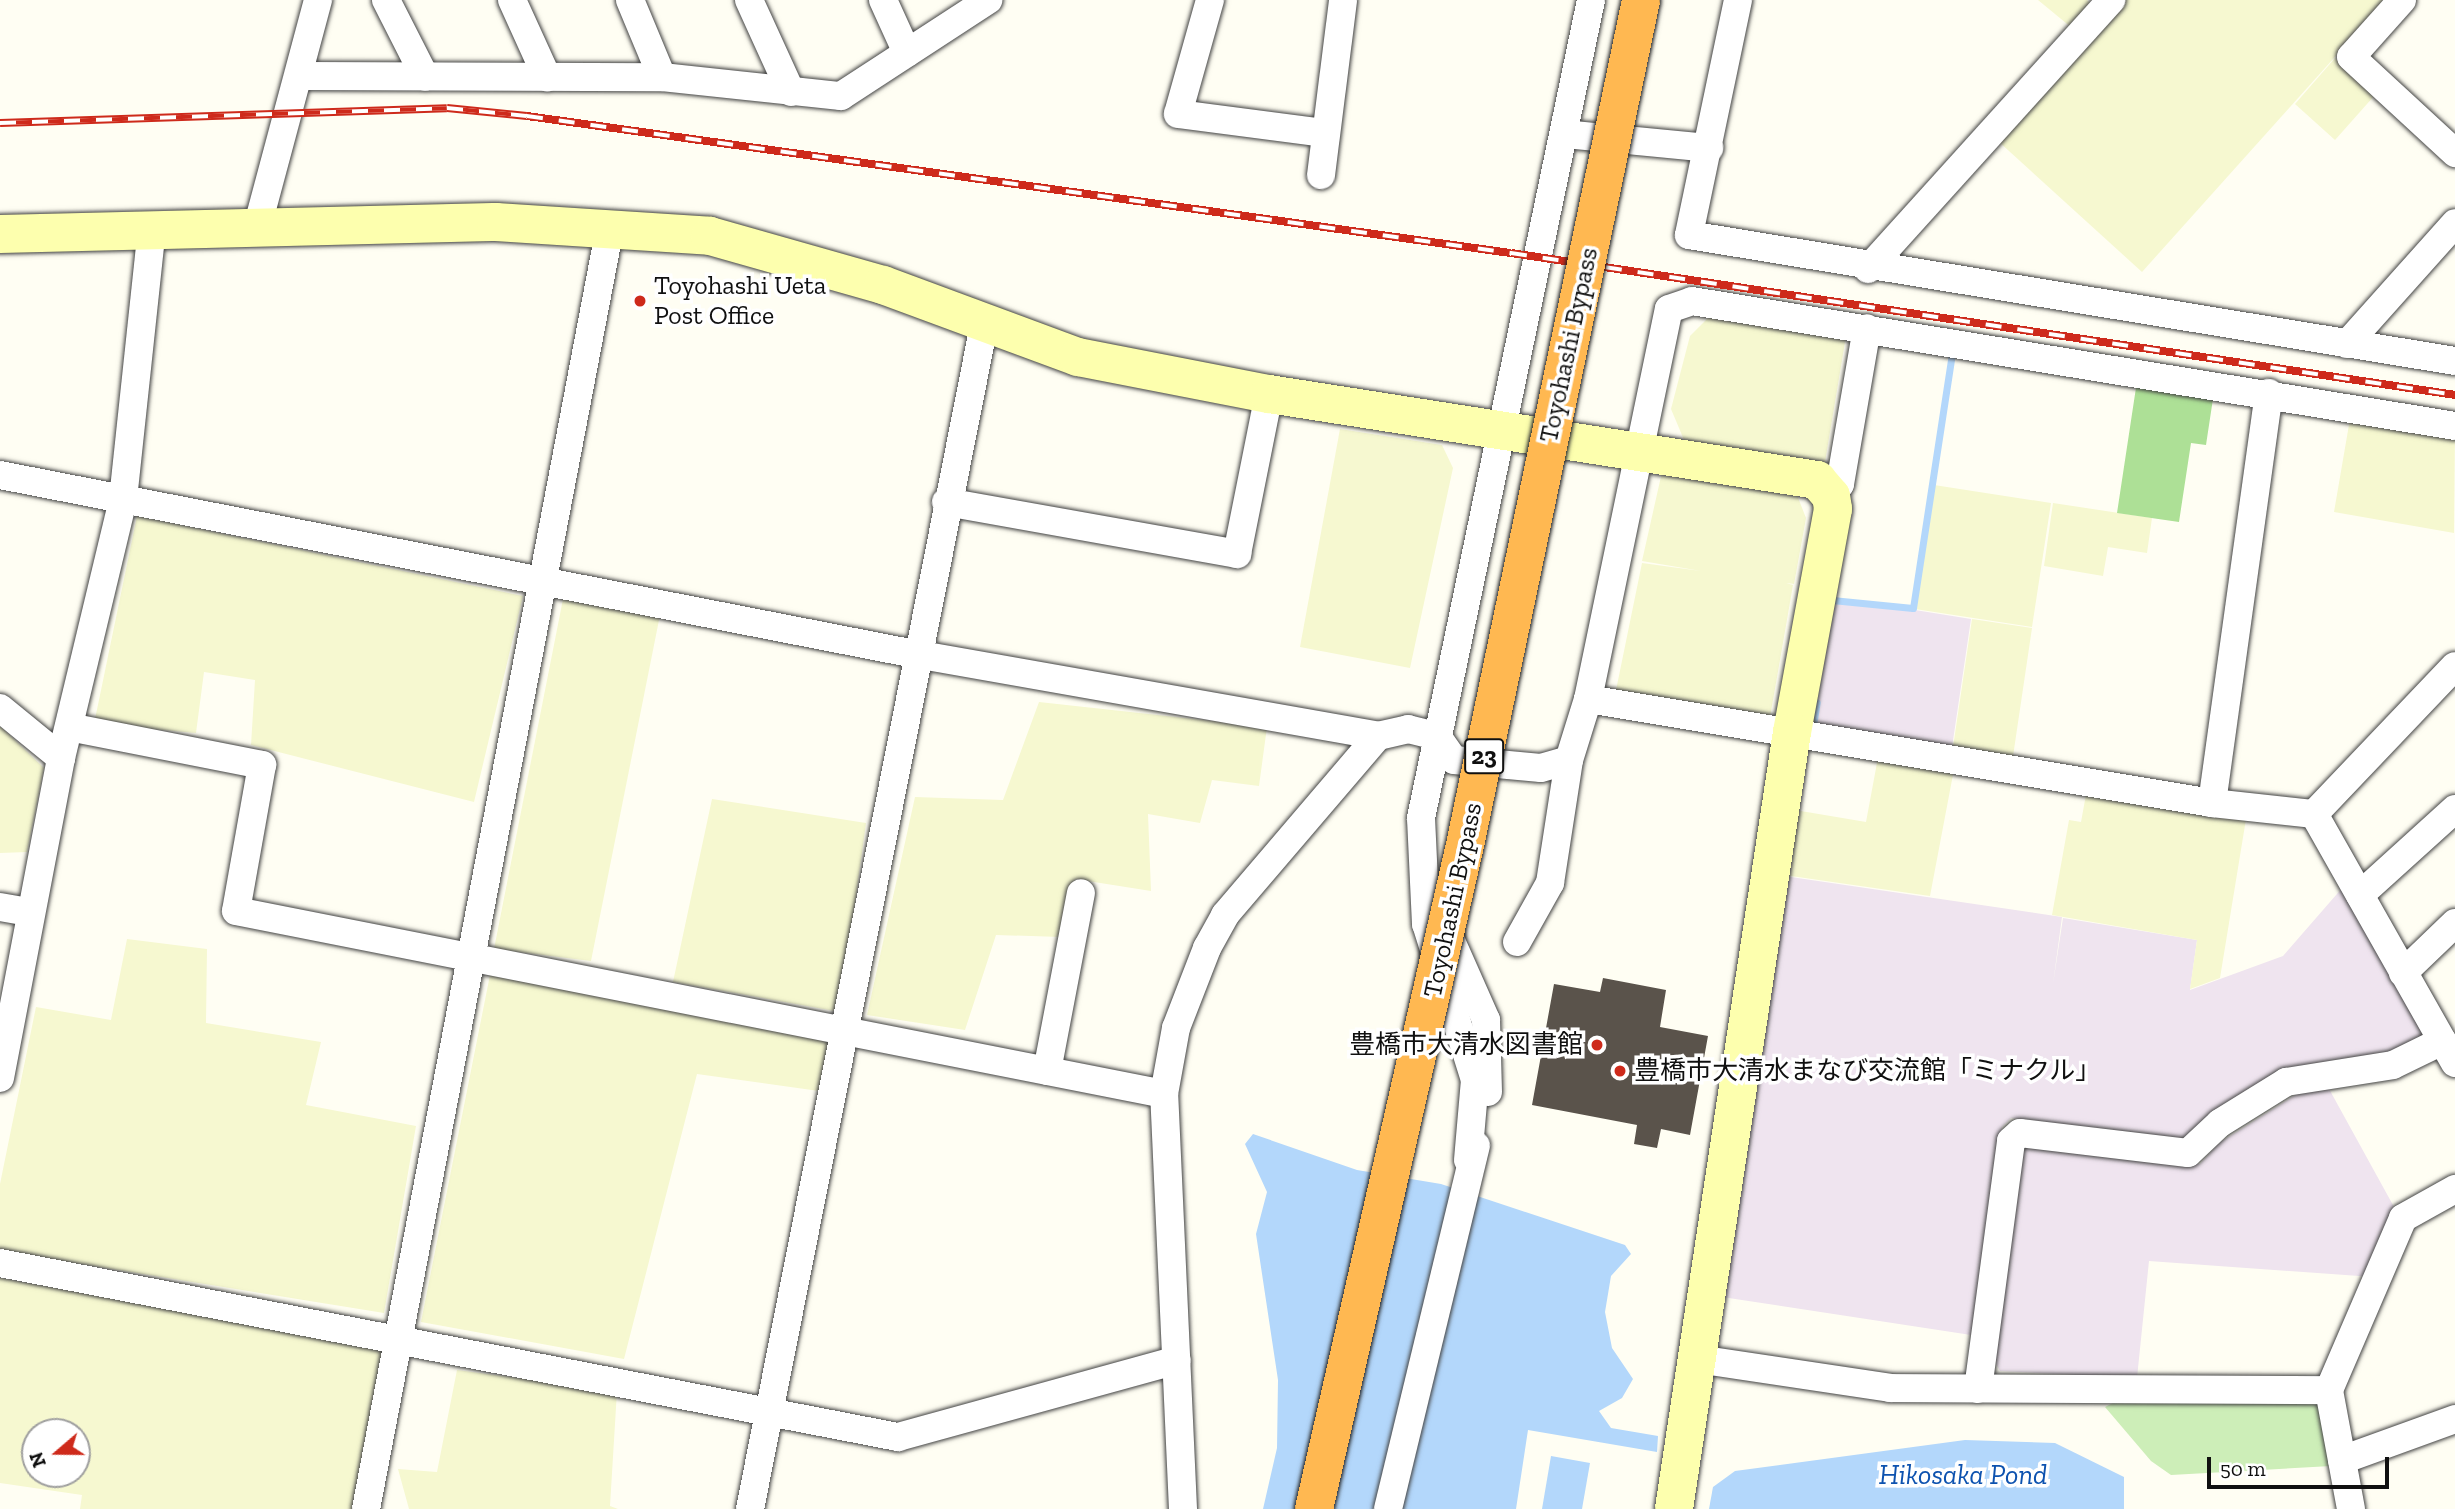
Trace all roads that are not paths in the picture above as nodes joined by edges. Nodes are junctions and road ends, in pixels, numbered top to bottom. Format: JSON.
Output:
{"nodes":[{"id":1,"x":318,"y":0,"type":"edge"},
{"id":2,"x":386,"y":0,"type":"edge"},
{"id":3,"x":512,"y":0,"type":"edge"},
{"id":4,"x":630,"y":0,"type":"edge"},
{"id":5,"x":750,"y":0,"type":"edge"},
{"id":6,"x":883,"y":0,"type":"edge"},
{"id":7,"x":988,"y":0,"type":"edge"},
{"id":8,"x":1210,"y":0,"type":"edge"},
{"id":9,"x":1343,"y":0,"type":"edge"},
{"id":10,"x":1591,"y":0,"type":"edge"},
{"id":11,"x":1641,"y":0,"type":"edge"},
{"id":12,"x":1738,"y":0,"type":"edge"},
{"id":13,"x":2111,"y":0,"type":"edge"},
{"id":14,"x":2402,"y":0,"type":"edge"},
{"id":15,"x":907,"y":53,"type":"junction"},
{"id":16,"x":302,"y":76,"type":"junction"},
{"id":17,"x":425,"y":77,"type":"junction"},
{"id":18,"x":547,"y":77,"type":"junction"},
{"id":19,"x":662,"y":77,"type":"junction"},
{"id":20,"x":791,"y":92,"type":"junction"},
{"id":21,"x":1325,"y":133,"type":"junction"},
{"id":22,"x":1564,"y":134,"type":"junction"},
{"id":23,"x":1709,"y":148,"type":"junction"},
{"id":24,"x":2455,"y":153,"type":"edge"},
{"id":25,"x":1321,"y":175,"type":"dead end"},
{"id":26,"x":2455,"y":223,"type":"edge"},
{"id":27,"x":258,"y":224,"type":"junction"},
{"id":28,"x":152,"y":227,"type":"junction"},
{"id":29,"x":610,"y":227,"type":"junction"},
{"id":30,"x":0,"y":234,"type":"edge"},
{"id":31,"x":1868,"y":269,"type":"junction"},
{"id":32,"x":984,"y":326,"type":"junction"},
{"id":33,"x":1867,"y":328,"type":"junction"},
{"id":34,"x":2347,"y":344,"type":"junction"},
{"id":35,"x":2455,"y":361,"type":"edge"},
{"id":36,"x":2269,"y":393,"type":"junction"},
{"id":37,"x":1269,"y":394,"type":"junction"},
{"id":38,"x":2455,"y":426,"type":"edge"},
{"id":39,"x":1501,"y":429,"type":"junction"},
{"id":40,"x":1639,"y":450,"type":"junction"},
{"id":41,"x":0,"y":475,"type":"edge"},
{"id":42,"x":1831,"y":496,"type":"junction"},
{"id":43,"x":123,"y":499,"type":"junction"},
{"id":44,"x":946,"y":502,"type":"junction"},
{"id":45,"x":544,"y":583,"type":"junction"},
{"id":46,"x":915,"y":654,"type":"junction"},
{"id":47,"x":2455,"y":666,"type":"edge"},
{"id":48,"x":1588,"y":699,"type":"junction"},
{"id":49,"x":0,"y":708,"type":"edge"},
{"id":50,"x":69,"y":727,"type":"junction"},
{"id":51,"x":1792,"y":732,"type":"junction"},
{"id":52,"x":1378,"y":736,"type":"junction"},
{"id":53,"x":1437,"y":736,"type":"junction"},
{"id":54,"x":61,"y":758,"type":"junction"},
{"id":55,"x":1569,"y":760,"type":"junction"},
{"id":56,"x":2212,"y":803,"type":"junction"},
{"id":57,"x":2455,"y":809,"type":"edge"},
{"id":58,"x":2314,"y":814,"type":"junction"},
{"id":59,"x":1081,"y":893,"type":"dead end"},
{"id":60,"x":2360,"y":895,"type":"junction"},
{"id":61,"x":0,"y":907,"type":"edge"},
{"id":62,"x":29,"y":912,"type":"junction"},
{"id":63,"x":2455,"y":923,"type":"edge"},
{"id":64,"x":1517,"y":942,"type":"dead end"},
{"id":65,"x":470,"y":956,"type":"junction"},
{"id":66,"x":2403,"y":972,"type":"junction"},
{"id":67,"x":845,"y":1031,"type":"junction"},
{"id":68,"x":2448,"y":1052,"type":"edge"},
{"id":69,"x":1047,"y":1070,"type":"junction"},
{"id":70,"x":0,"y":1078,"type":"edge"},
{"id":71,"x":1164,"y":1094,"type":"junction"},
{"id":72,"x":2455,"y":1189,"type":"edge"},
{"id":73,"x":0,"y":1263,"type":"edge"},
{"id":74,"x":398,"y":1337,"type":"junction"},
{"id":75,"x":1697,"y":1359,"type":"junction"},
{"id":76,"x":1177,"y":1360,"type":"junction"},
{"id":77,"x":1978,"y":1389,"type":"junction"},
{"id":78,"x":2329,"y":1390,"type":"junction"},
{"id":79,"x":768,"y":1413,"type":"junction"},
{"id":80,"x":2455,"y":1419,"type":"edge"},
{"id":81,"x":2342,"y":1461,"type":"junction"},
{"id":82,"x":366,"y":1509,"type":"edge"},
{"id":83,"x":750,"y":1509,"type":"edge"},
{"id":84,"x":1183,"y":1509,"type":"edge"},
{"id":85,"x":1314,"y":1509,"type":"edge"},
{"id":86,"x":1388,"y":1509,"type":"edge"},
{"id":87,"x":1674,"y":1509,"type":"edge"},
{"id":88,"x":2351,"y":1509,"type":"edge"}],
"edges":[{"from":1,"to":16,"type":"street"},
{"from":2,"to":17,"type":"street"},
{"from":3,"to":18,"type":"street"},
{"from":4,"to":19,"type":"street"},
{"from":5,"to":20,"type":"street"},
{"from":6,"to":15,"type":"street"},
{"from":7,"to":15,"type":"street"},
{"from":8,"to":21,"type":"street"},
{"from":9,"to":21,"type":"street"},
{"from":10,"to":22,"type":"street"},
{"from":11,"to":85,"type":"highway","name":"Toyohashi Bypass","number":"23","bridge":true},
{"from":12,"to":23,"type":"street"},
{"from":13,"to":31,"type":"street"},
{"from":14,"to":24,"type":"street"},
{"from":15,"to":20,"type":"street"},
{"from":16,"to":17,"type":"street"},
{"from":16,"to":27,"type":"street"},
{"from":17,"to":18,"type":"street"},
{"from":18,"to":19,"type":"street"},
{"from":19,"to":20,"type":"street"},
{"from":21,"to":25,"type":"street"},
{"from":22,"to":23,"type":"street"},
{"from":22,"to":39,"type":"street"},
{"from":23,"to":31,"type":"street"},
{"from":26,"to":34,"type":"street"},
{"from":27,"to":28,"type":"street"},
{"from":27,"to":29,"type":"street"},
{"from":28,"to":30,"type":"street"},
{"from":28,"to":43,"type":"street"},
{"from":29,"to":32,"type":"street"},
{"from":29,"to":45,"type":"street"},
{"from":31,"to":34,"type":"street"},
{"from":32,"to":37,"type":"street"},
{"from":32,"to":44,"type":"street"},
{"from":33,"to":36,"type":"street"},
{"from":33,"to":40,"type":"street"},
{"from":33,"to":42,"type":"street"},
{"from":34,"to":35,"type":"street"},
{"from":36,"to":38,"type":"street"},
{"from":36,"to":56,"type":"street"},
{"from":37,"to":39,"type":"street"},
{"from":37,"to":44,"type":"street"},
{"from":39,"to":40,"type":"street"},
{"from":39,"to":53,"type":"street"},
{"from":40,"to":42,"type":"street"},
{"from":40,"to":48,"type":"street"},
{"from":41,"to":43,"type":"street"},
{"from":42,"to":51,"type":"street"},
{"from":43,"to":45,"type":"street"},
{"from":43,"to":50,"type":"street"},
{"from":44,"to":46,"type":"street"},
{"from":45,"to":46,"type":"street"},
{"from":45,"to":65,"type":"street"},
{"from":46,"to":52,"type":"street"},
{"from":46,"to":67,"type":"street"},
{"from":47,"to":58,"type":"street"},
{"from":48,"to":51,"type":"street"},
{"from":48,"to":55,"type":"street"},
{"from":49,"to":54,"type":"street"},
{"from":50,"to":54,"type":"street"},
{"from":50,"to":65,"type":"street"},
{"from":51,"to":56,"type":"street"},
{"from":51,"to":75,"type":"street"},
{"from":52,"to":53,"type":"street"},
{"from":52,"to":71,"type":"street"},
{"from":53,"to":55,"type":"street"},
{"from":53,"to":86,"type":"street"},
{"from":54,"to":62,"type":"street"},
{"from":55,"to":64,"type":"street"},
{"from":56,"to":58,"type":"street"},
{"from":57,"to":60,"type":"street"},
{"from":58,"to":60,"type":"street"},
{"from":59,"to":69,"type":"street"},
{"from":60,"to":66,"type":"street"},
{"from":61,"to":62,"type":"street"},
{"from":62,"to":70,"type":"street"},
{"from":63,"to":66,"type":"street"},
{"from":65,"to":67,"type":"street"},
{"from":65,"to":74,"type":"street"},
{"from":66,"to":68,"type":"street"},
{"from":67,"to":69,"type":"street"},
{"from":67,"to":79,"type":"street"},
{"from":68,"to":77,"type":"street"},
{"from":69,"to":71,"type":"street"},
{"from":71,"to":76,"type":"street"},
{"from":72,"to":78,"type":"street"},
{"from":73,"to":74,"type":"street"},
{"from":74,"to":79,"type":"street"},
{"from":74,"to":82,"type":"street"},
{"from":75,"to":77,"type":"street"},
{"from":75,"to":87,"type":"street"},
{"from":76,"to":79,"type":"street"},
{"from":76,"to":84,"type":"street"},
{"from":77,"to":78,"type":"street"},
{"from":78,"to":81,"type":"street"},
{"from":79,"to":83,"type":"street"},
{"from":80,"to":81,"type":"street"},
{"from":81,"to":88,"type":"street"}]}
